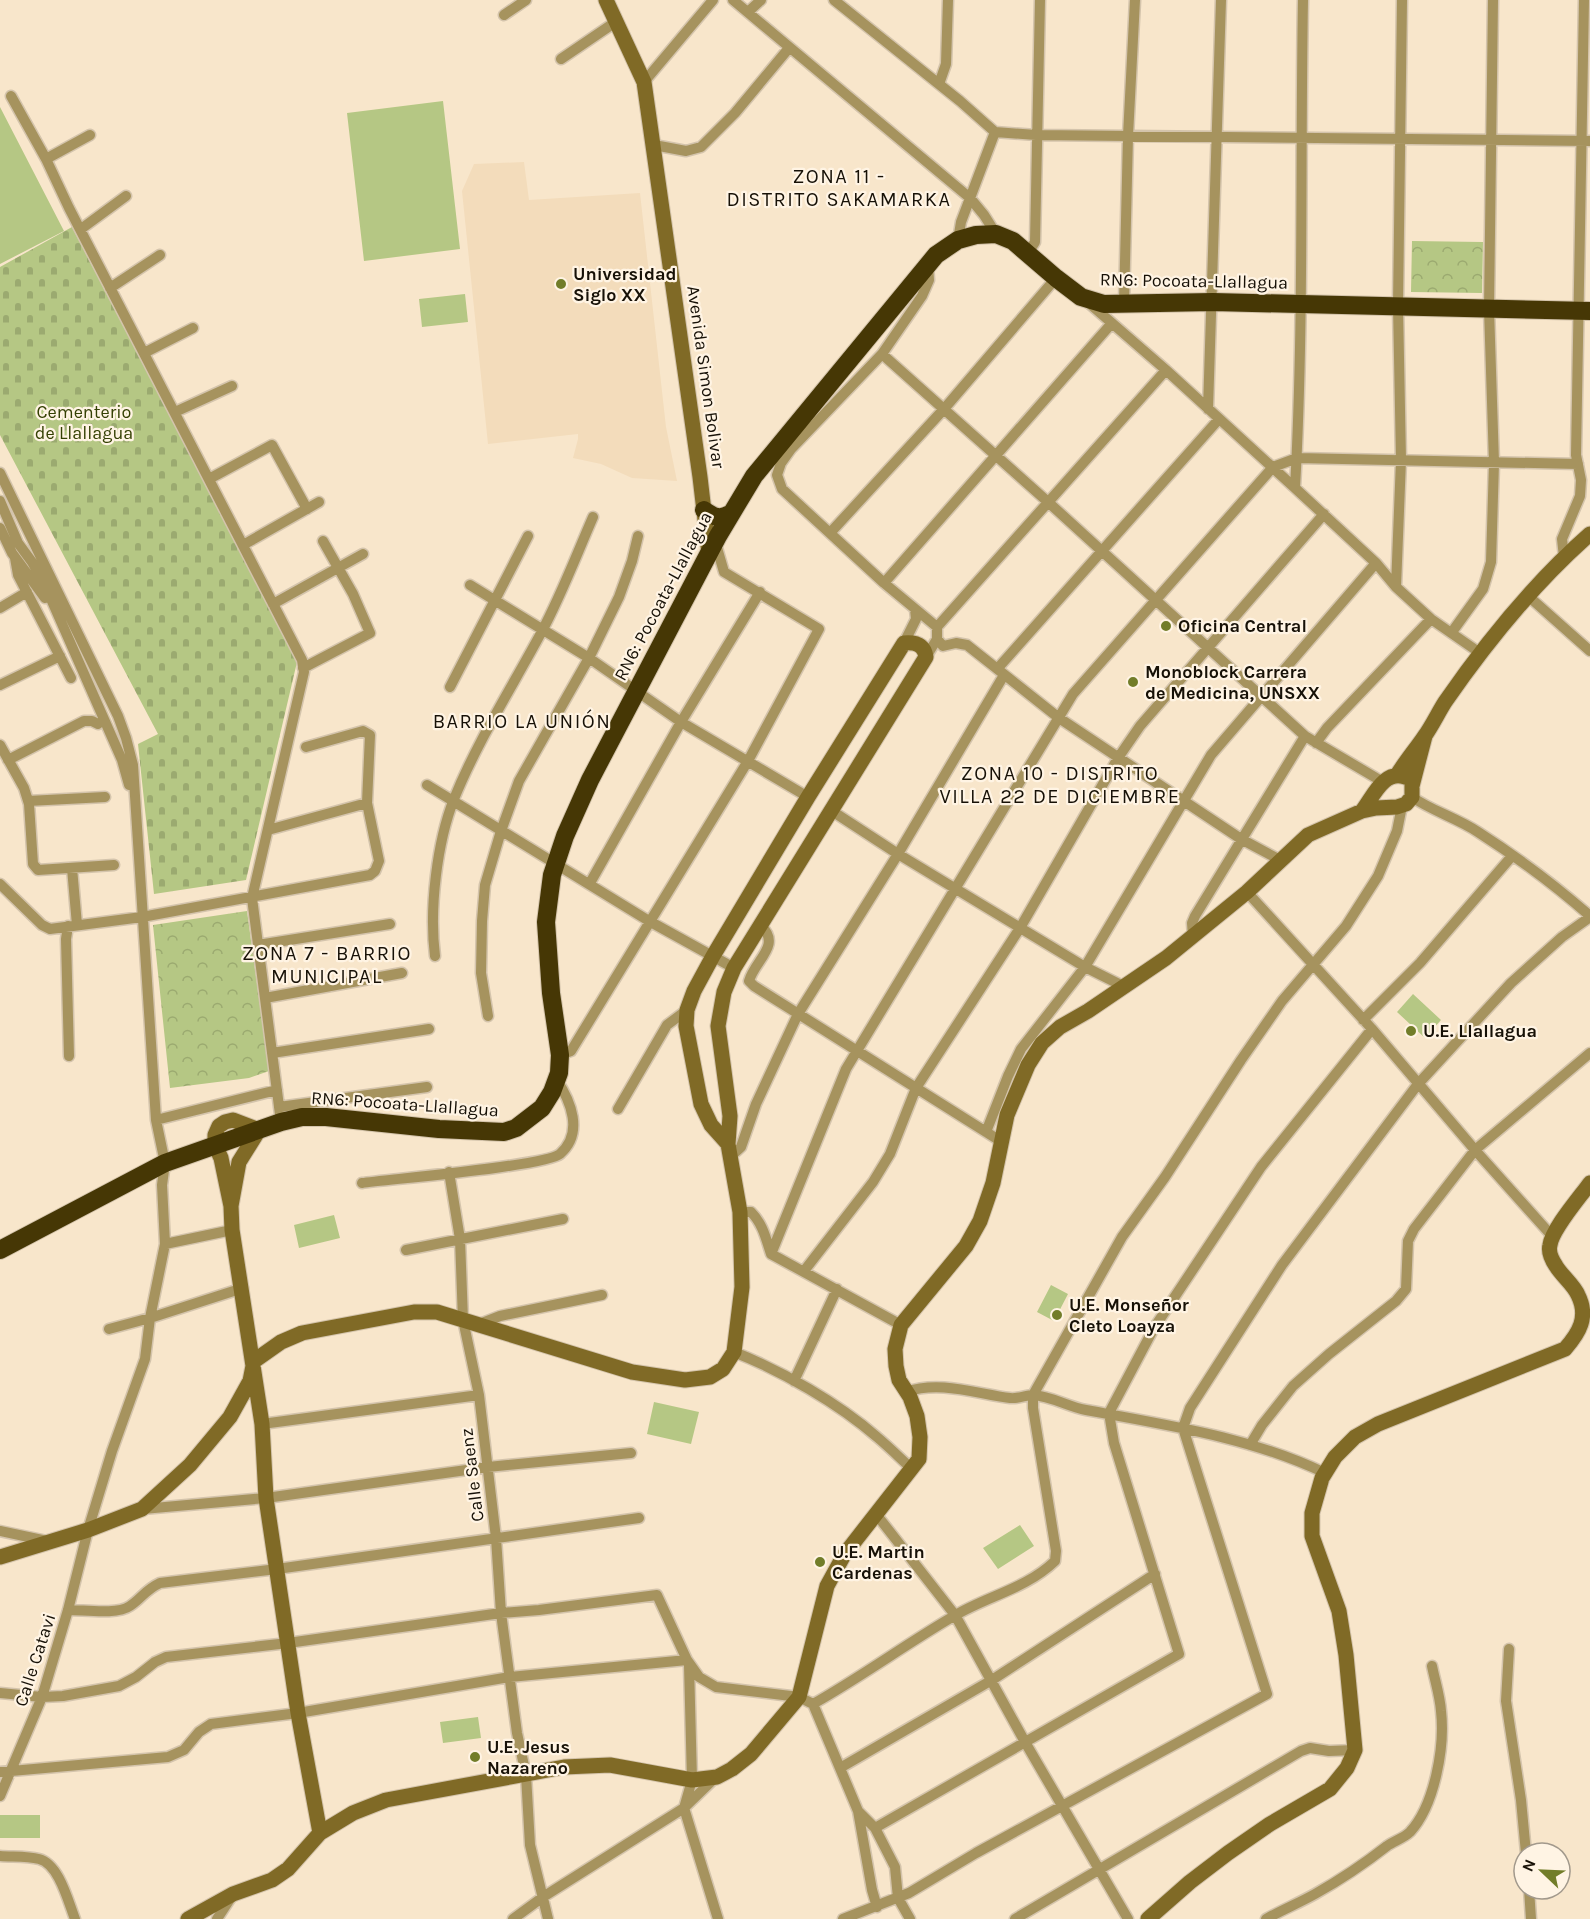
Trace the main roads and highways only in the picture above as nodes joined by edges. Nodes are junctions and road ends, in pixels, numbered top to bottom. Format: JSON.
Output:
{"nodes":[{"id":1,"x":1584,"y":311,"type":"edge"},
{"id":2,"x":704,"y":510,"type":"road end"},
{"id":3,"x":730,"y":514,"type":"junction"},
{"id":4,"x":0,"y":1250,"type":"edge"}],
"edges":[{"from":1,"to":3,"type":"highway","name":"RN6: Pocoata-Llallagua"},
{"from":2,"to":3,"type":"highway"},
{"from":3,"to":4,"type":"highway","name":"RN6: Pocoata-Llallagua"}]}
